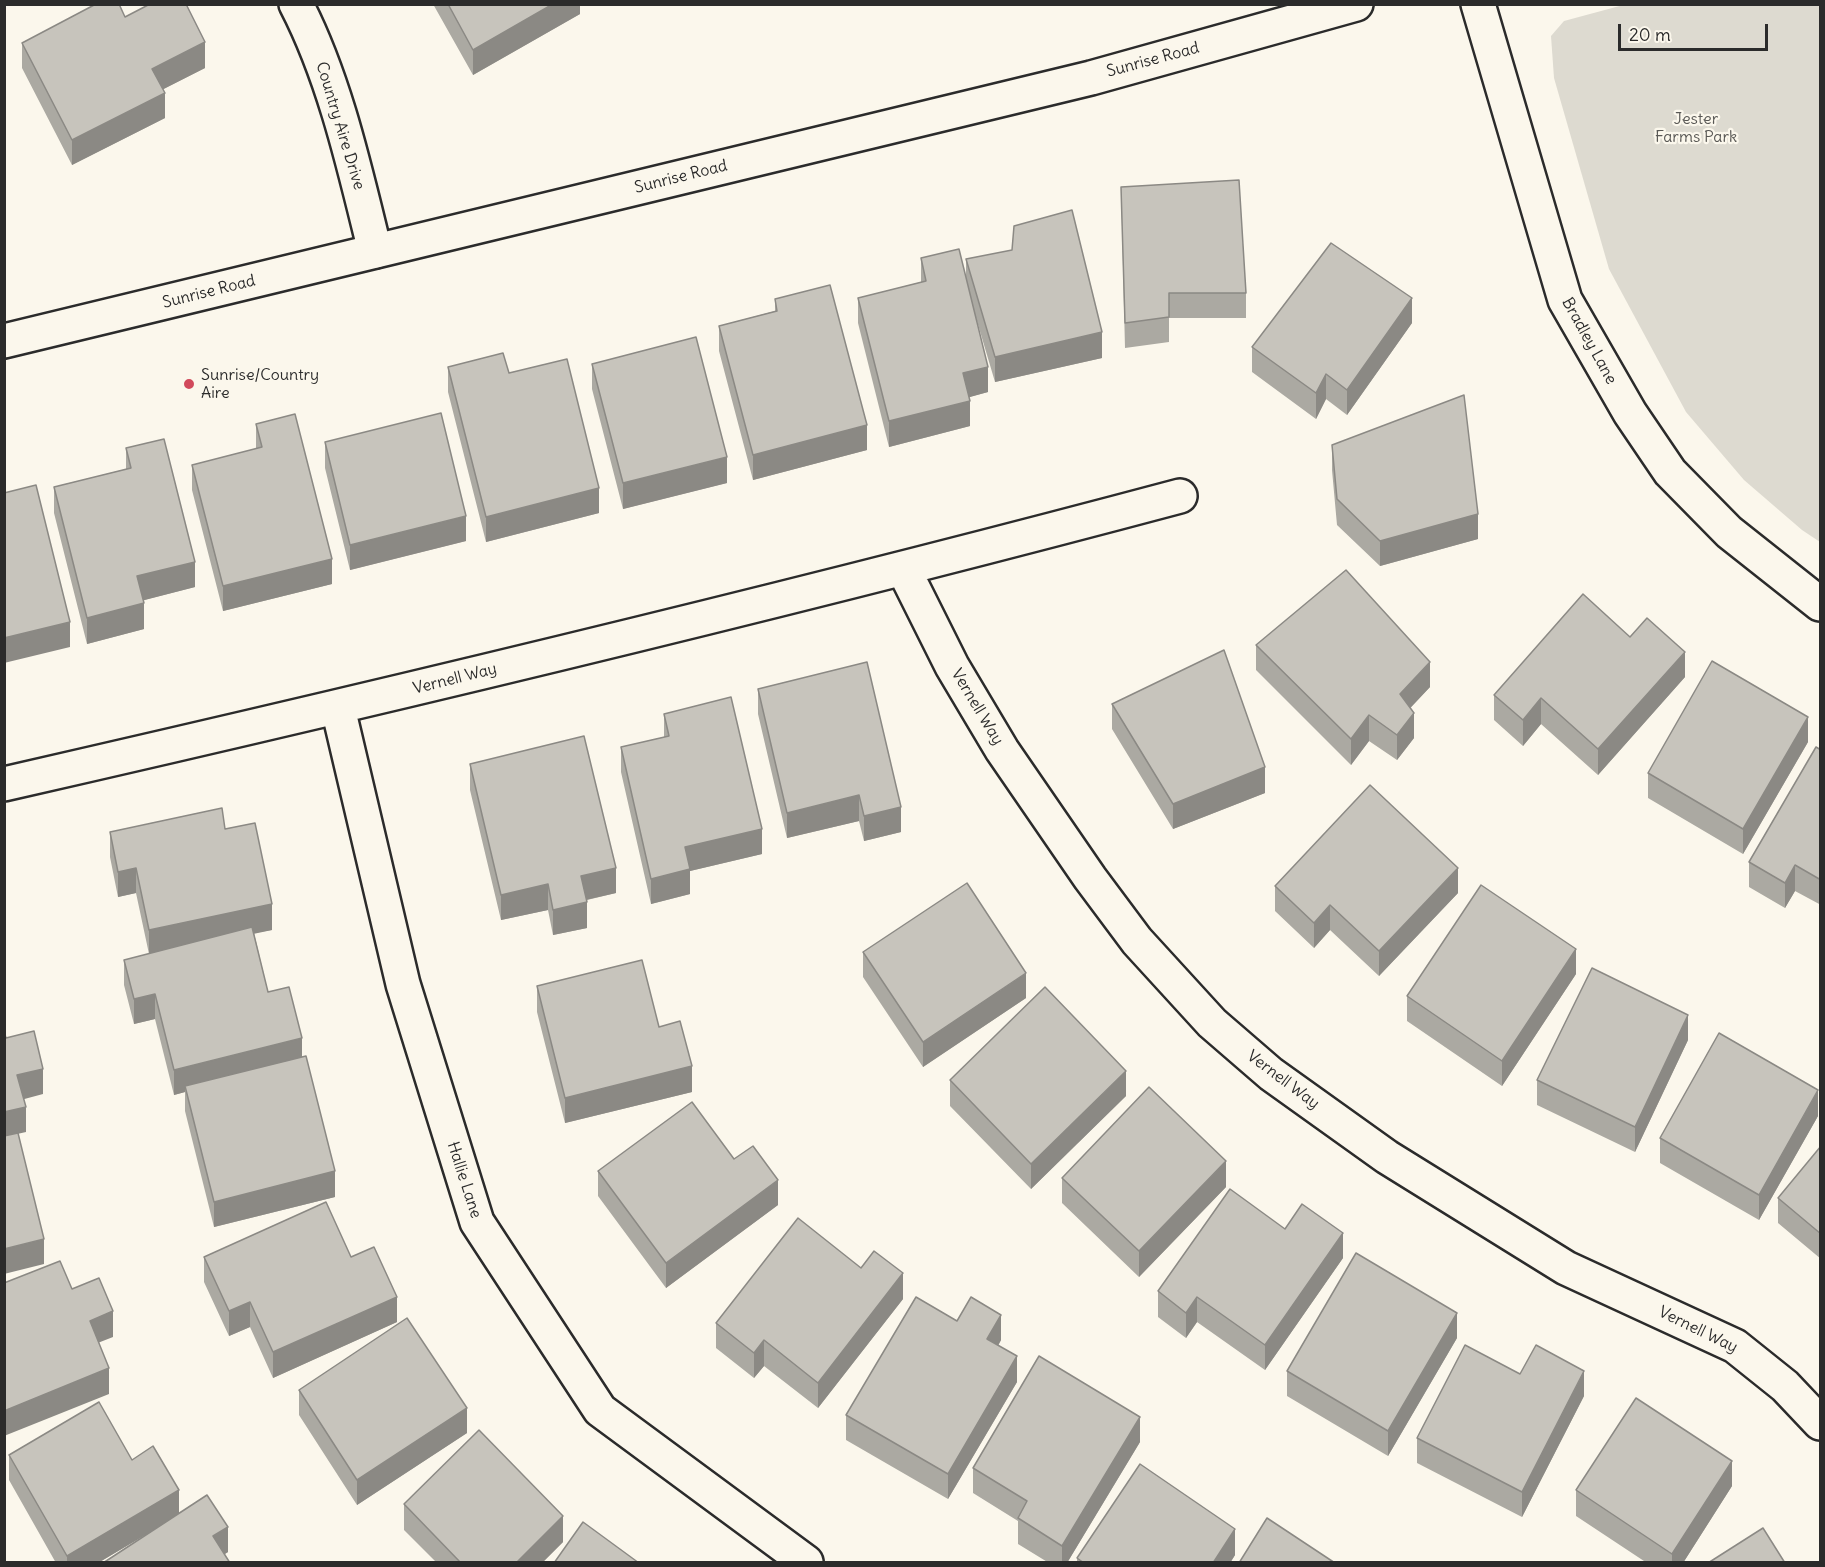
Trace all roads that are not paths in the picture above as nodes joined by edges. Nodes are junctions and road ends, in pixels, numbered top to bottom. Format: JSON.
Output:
{"nodes":[{"id":1,"x":296,"y":4,"type":"edge"},
{"id":2,"x":1356,"y":4,"type":"edge"},
{"id":3,"x":1478,"y":4,"type":"edge"},
{"id":4,"x":375,"y":251,"type":"junction"},
{"id":5,"x":4,"y":341,"type":"edge"},
{"id":6,"x":1180,"y":496,"type":"dead end"},
{"id":7,"x":904,"y":570,"type":"junction"},
{"id":8,"x":1821,"y":604,"type":"edge"},
{"id":9,"x":338,"y":708,"type":"junction"},
{"id":10,"x":4,"y":784,"type":"edge"},
{"id":11,"x":1821,"y":1423,"type":"edge"},
{"id":12,"x":806,"y":1563,"type":"edge"}],
"edges":[{"from":1,"to":4,"type":"street","name":"Country Aire Drive"},
{"from":2,"to":4,"type":"street","name":"Sunrise Road"},
{"from":3,"to":8,"type":"street","name":"Bradley Lane"},
{"from":4,"to":5,"type":"street","name":"Sunrise Road"},
{"from":6,"to":7,"type":"street","name":"Vernell Way"},
{"from":7,"to":9,"type":"street","name":"Vernell Way"},
{"from":7,"to":11,"type":"street","name":"Vernell Way"},
{"from":9,"to":10,"type":"street","name":"Vernell Way"},
{"from":9,"to":12,"type":"street","name":"Hallie Lane"}]}
